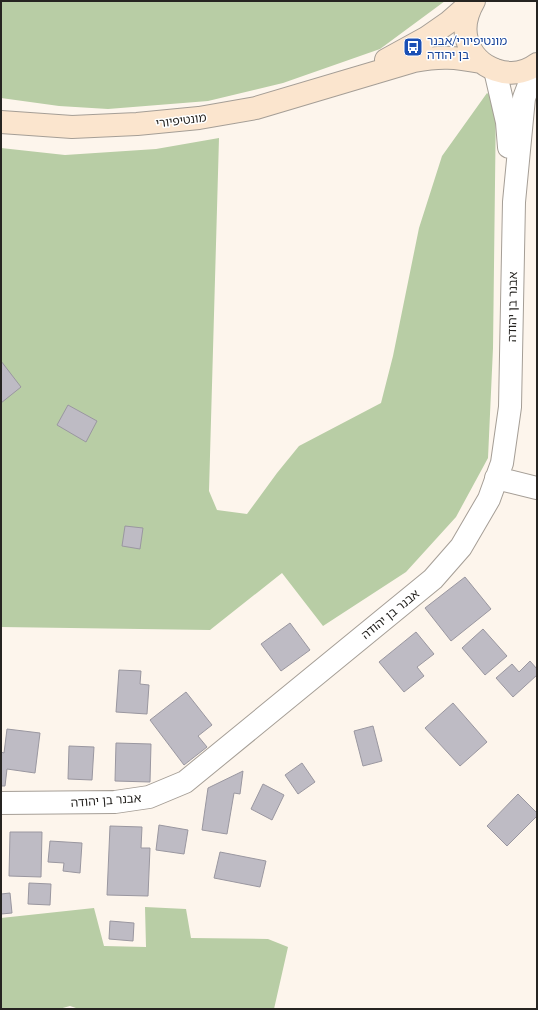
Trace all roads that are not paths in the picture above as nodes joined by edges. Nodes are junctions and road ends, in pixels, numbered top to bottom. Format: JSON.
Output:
{"nodes":[{"id":1,"x":473,"y":1,"type":"edge"},
{"id":2,"x":537,"y":64,"type":"edge"},
{"id":3,"x":488,"y":66,"type":"junction"},
{"id":4,"x":537,"y":69,"type":"edge"},
{"id":5,"x":355,"y":77,"type":"junction"},
{"id":6,"x":1,"y":122,"type":"edge"},
{"id":7,"x":514,"y":202,"type":"junction"},
{"id":8,"x":496,"y":478,"type":"junction"},
{"id":9,"x":537,"y":488,"type":"edge"},
{"id":10,"x":1,"y":803,"type":"edge"}],
"edges":[{"from":1,"to":3,"type":"street"},
{"from":1,"to":5,"type":"street","name":"מונטיפיורי"},
{"from":2,"to":3,"type":"street","name":"מונטיפיורי"},
{"from":3,"to":5,"type":"street","name":"מונטיפיורי"},
{"from":3,"to":7,"type":"street","name":"אבנר בן יהודה"},
{"from":4,"to":7,"type":"street","name":"אבנר בן יהודה"},
{"from":5,"to":6,"type":"street","name":"מונטיפיורי"},
{"from":7,"to":8,"type":"street","name":"אבנר בן יהודה"},
{"from":8,"to":9,"type":"street"},
{"from":8,"to":10,"type":"street","name":"אבנר בן יהודה"}]}
